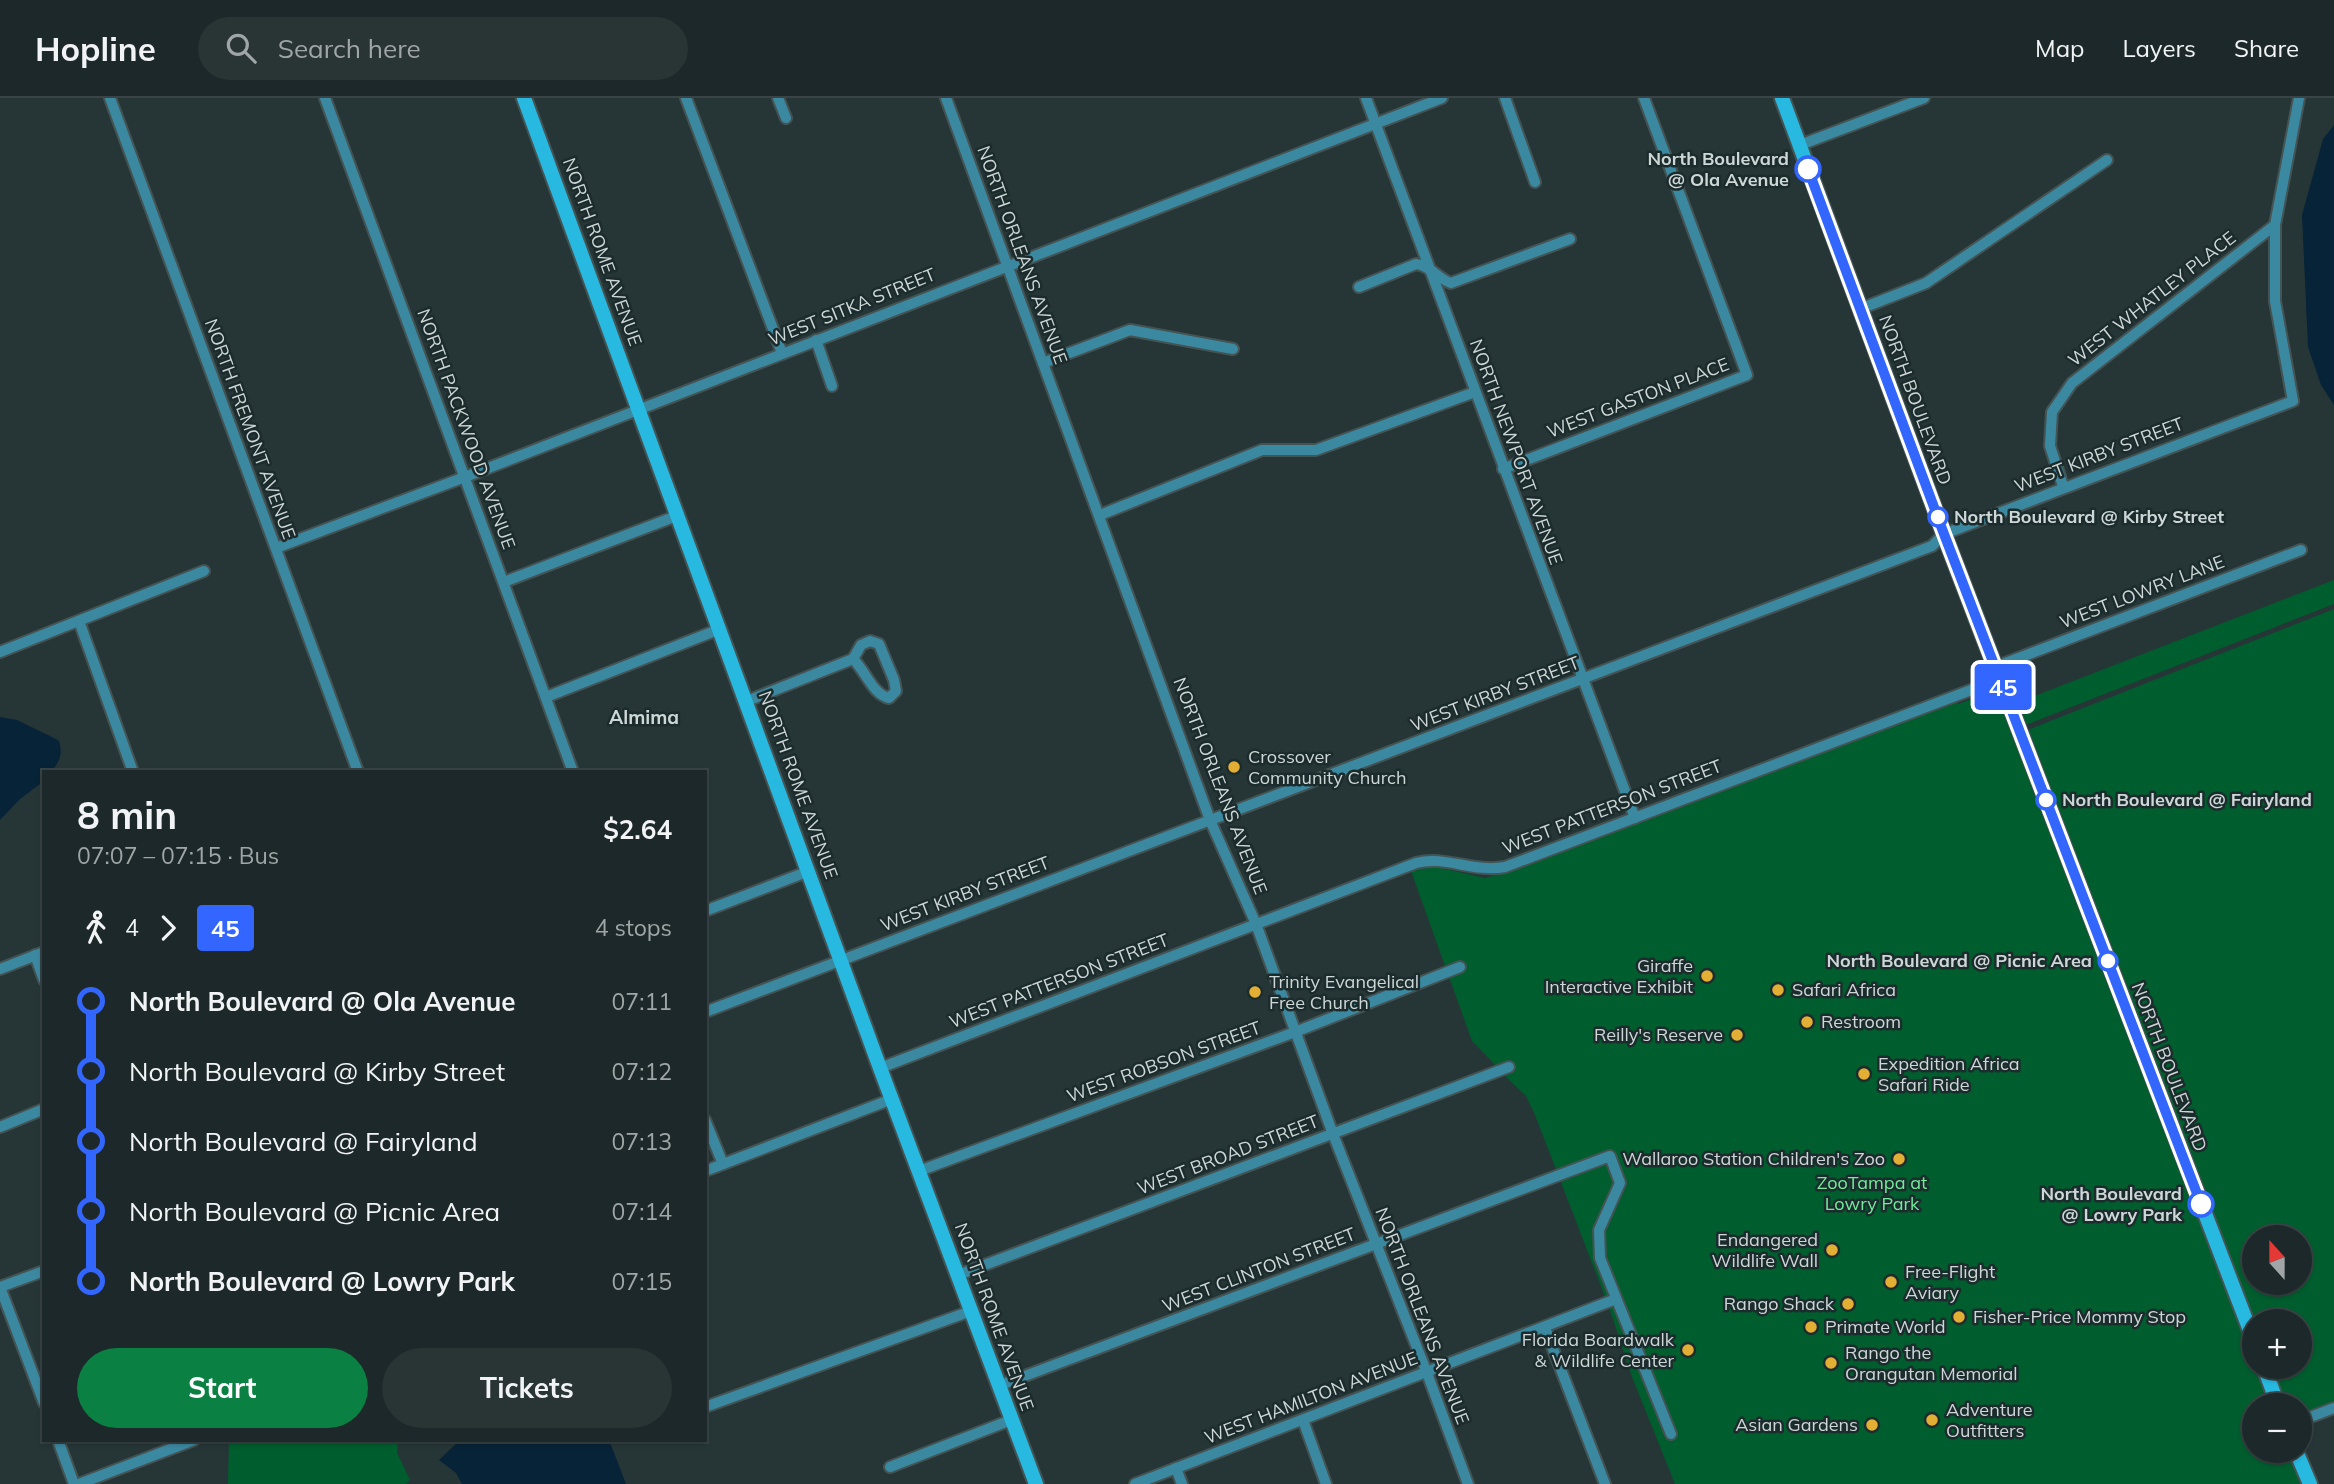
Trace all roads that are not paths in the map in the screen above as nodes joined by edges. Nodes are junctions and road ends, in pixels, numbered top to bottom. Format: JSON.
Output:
{"nodes":[{"id":1,"x":110,"y":98,"type":"edge"},
{"id":2,"x":325,"y":98,"type":"edge"},
{"id":3,"x":524,"y":98,"type":"edge"},
{"id":4,"x":686,"y":98,"type":"edge"},
{"id":5,"x":778,"y":98,"type":"edge"},
{"id":6,"x":946,"y":98,"type":"edge"},
{"id":7,"x":1366,"y":98,"type":"edge"},
{"id":8,"x":1441,"y":98,"type":"edge"},
{"id":9,"x":1505,"y":98,"type":"edge"},
{"id":10,"x":1644,"y":98,"type":"edge"},
{"id":11,"x":1782,"y":98,"type":"edge"},
{"id":12,"x":1924,"y":98,"type":"edge"},
{"id":13,"x":2299,"y":98,"type":"edge"},
{"id":14,"x":786,"y":118,"type":"dead end"},
{"id":15,"x":1375,"y":122,"type":"junction"},
{"id":16,"x":1800,"y":145,"type":"junction"},
{"id":17,"x":2107,"y":160,"type":"dead end"},
{"id":18,"x":1535,"y":182,"type":"dead end"},
{"id":19,"x":2275,"y":225,"type":"junction"},
{"id":20,"x":1570,"y":239,"type":"dead end"},
{"id":21,"x":1007,"y":265,"type":"junction"},
{"id":22,"x":1428,"y":268,"type":"junction"},
{"id":23,"x":1359,"y":287,"type":"dead end"},
{"id":24,"x":1860,"y":309,"type":"junction"},
{"id":25,"x":816,"y":340,"type":"junction"},
{"id":26,"x":1233,"y":349,"type":"dead end"},
{"id":27,"x":782,"y":354,"type":"junction"},
{"id":28,"x":1043,"y":363,"type":"junction"},
{"id":29,"x":832,"y":386,"type":"dead end"},
{"id":30,"x":1475,"y":392,"type":"junction"},
{"id":31,"x":640,"y":410,"type":"junction"},
{"id":32,"x":1503,"y":469,"type":"junction"},
{"id":33,"x":465,"y":477,"type":"junction"},
{"id":34,"x":2063,"y":486,"type":"junction"},
{"id":35,"x":679,"y":515,"type":"junction"},
{"id":36,"x":1100,"y":515,"type":"junction"},
{"id":37,"x":1944,"y":534,"type":"junction"},
{"id":38,"x":276,"y":548,"type":"junction"},
{"id":39,"x":2301,"y":550,"type":"dead end"},
{"id":40,"x":204,"y":571,"type":"dead end"},
{"id":41,"x":504,"y":582,"type":"junction"},
{"id":42,"x":79,"y":621,"type":"junction"},
{"id":43,"x":720,"y":629,"type":"junction"},
{"id":44,"x":0,"y":652,"type":"edge"},
{"id":45,"x":853,"y":659,"type":"junction"},
{"id":46,"x":1997,"y":673,"type":"junction"},
{"id":47,"x":1582,"y":680,"type":"junction"},
{"id":48,"x":546,"y":696,"type":"junction"},
{"id":49,"x":747,"y":701,"type":"junction"},
{"id":50,"x":132,"y":770,"type":"edge"},
{"id":51,"x":357,"y":770,"type":"edge"},
{"id":52,"x":572,"y":770,"type":"edge"},
{"id":53,"x":1635,"y":818,"type":"junction"},
{"id":54,"x":1210,"y":820,"type":"junction"},
{"id":55,"x":808,"y":871,"type":"junction"},
{"id":56,"x":707,"y":910,"type":"edge"},
{"id":57,"x":1256,"y":924,"type":"junction"},
{"id":58,"x":39,"y":954,"type":"edge"},
{"id":59,"x":841,"y":960,"type":"junction"},
{"id":60,"x":1460,"y":967,"type":"dead end"},
{"id":61,"x":0,"y":969,"type":"edge"},
{"id":62,"x":707,"y":1011,"type":"edge"},
{"id":63,"x":1295,"y":1032,"type":"junction"},
{"id":64,"x":1509,"y":1067,"type":"dead end"},
{"id":65,"x":880,"y":1068,"type":"junction"},
{"id":66,"x":892,"y":1099,"type":"junction"},
{"id":67,"x":42,"y":1110,"type":"edge"},
{"id":68,"x":707,"y":1124,"type":"edge"},
{"id":69,"x":0,"y":1127,"type":"edge"},
{"id":70,"x":1333,"y":1135,"type":"junction"},
{"id":71,"x":723,"y":1164,"type":"junction"},
{"id":72,"x":707,"y":1170,"type":"edge"},
{"id":73,"x":919,"y":1171,"type":"junction"},
{"id":74,"x":1376,"y":1244,"type":"junction"},
{"id":75,"x":42,"y":1272,"type":"edge"},
{"id":76,"x":958,"y":1275,"type":"junction"},
{"id":77,"x":0,"y":1287,"type":"edge"},
{"id":78,"x":1616,"y":1299,"type":"junction"},
{"id":79,"x":2242,"y":1310,"type":"edge"},
{"id":80,"x":971,"y":1311,"type":"junction"},
{"id":81,"x":1545,"y":1328,"type":"junction"},
{"id":82,"x":1427,"y":1373,"type":"junction"},
{"id":83,"x":998,"y":1386,"type":"junction"},
{"id":84,"x":42,"y":1398,"type":"edge"},
{"id":85,"x":707,"y":1406,"type":"edge"},
{"id":86,"x":2334,"y":1408,"type":"edge"},
{"id":87,"x":2312,"y":1416,"type":"edge"},
{"id":88,"x":1011,"y":1420,"type":"junction"},
{"id":89,"x":1303,"y":1420,"type":"junction"},
{"id":90,"x":1671,"y":1434,"type":"dead end"},
{"id":91,"x":59,"y":1442,"type":"edge"},
{"id":92,"x":189,"y":1442,"type":"edge"},
{"id":93,"x":2301,"y":1463,"type":"edge"},
{"id":94,"x":890,"y":1467,"type":"dead end"},
{"id":95,"x":1176,"y":1468,"type":"junction"},
{"id":96,"x":76,"y":1484,"type":"edge"},
{"id":97,"x":1036,"y":1484,"type":"edge"},
{"id":98,"x":1135,"y":1484,"type":"edge"},
{"id":99,"x":1182,"y":1484,"type":"edge"},
{"id":100,"x":1326,"y":1484,"type":"edge"},
{"id":101,"x":1468,"y":1484,"type":"edge"},
{"id":102,"x":1605,"y":1484,"type":"edge"},
{"id":103,"x":2309,"y":1484,"type":"edge"}],
"edges":[{"from":1,"to":38,"type":"street","name":"NORTH FREMONT AVENUE"},
{"from":2,"to":33,"type":"street","name":"NORTH PACKWOOD AVENUE"},
{"from":3,"to":31,"type":"street","name":"NORTH ROME AVENUE"},
{"from":4,"to":27,"type":"street"},
{"from":5,"to":14,"type":"street"},
{"from":6,"to":21,"type":"street","name":"NORTH ORLEANS AVENUE"},
{"from":7,"to":15,"type":"street","name":"NORTH NEWPORT AVENUE"},
{"from":8,"to":15,"type":"street","name":"WEST SITKA STREET"},
{"from":9,"to":18,"type":"street"},
{"from":10,"to":32,"type":"street","name":"WEST GASTON PLACE"},
{"from":11,"to":16,"type":"street","name":"NORTH BOULEVARD"},
{"from":12,"to":16,"type":"street"},
{"from":13,"to":19,"type":"street"},
{"from":15,"to":21,"type":"street","name":"WEST SITKA STREET"},
{"from":15,"to":22,"type":"street","name":"NORTH NEWPORT AVENUE"},
{"from":16,"to":24,"type":"street","name":"NORTH BOULEVARD"},
{"from":17,"to":24,"type":"street"},
{"from":19,"to":34,"type":"street","name":"WEST WHATLEY PLACE"},
{"from":19,"to":34,"type":"street","name":"WEST KIRBY STREET"},
{"from":20,"to":22,"type":"street"},
{"from":21,"to":25,"type":"street","name":"WEST SITKA STREET"},
{"from":21,"to":28,"type":"street","name":"NORTH ORLEANS AVENUE"},
{"from":22,"to":23,"type":"street"},
{"from":22,"to":30,"type":"street","name":"NORTH NEWPORT AVENUE"},
{"from":24,"to":37,"type":"street","name":"NORTH BOULEVARD"},
{"from":25,"to":27,"type":"street","name":"WEST SITKA STREET"},
{"from":25,"to":29,"type":"street"},
{"from":26,"to":28,"type":"street"},
{"from":27,"to":31,"type":"street","name":"WEST SITKA STREET"},
{"from":28,"to":36,"type":"street","name":"NORTH ORLEANS AVENUE"},
{"from":30,"to":32,"type":"street","name":"NORTH NEWPORT AVENUE"},
{"from":30,"to":36,"type":"street"},
{"from":31,"to":33,"type":"street","name":"WEST SITKA STREET"},
{"from":31,"to":35,"type":"street","name":"NORTH ROME AVENUE"},
{"from":32,"to":47,"type":"street","name":"NORTH NEWPORT AVENUE"},
{"from":33,"to":38,"type":"street","name":"WEST SITKA STREET"},
{"from":33,"to":41,"type":"street","name":"NORTH PACKWOOD AVENUE"},
{"from":34,"to":37,"type":"street","name":"WEST KIRBY STREET"},
{"from":35,"to":41,"type":"street"},
{"from":35,"to":43,"type":"street","name":"NORTH ROME AVENUE"},
{"from":36,"to":54,"type":"street","name":"NORTH ORLEANS AVENUE"},
{"from":37,"to":46,"type":"street","name":"NORTH BOULEVARD"},
{"from":37,"to":47,"type":"street","name":"WEST KIRBY STREET"},
{"from":38,"to":51,"type":"street","name":"NORTH FREMONT AVENUE"},
{"from":39,"to":46,"type":"street","name":"WEST LOWRY LANE"},
{"from":40,"to":42,"type":"street"},
{"from":41,"to":48,"type":"street","name":"NORTH PACKWOOD AVENUE"},
{"from":42,"to":44,"type":"street"},
{"from":42,"to":50,"type":"street"},
{"from":43,"to":48,"type":"street"},
{"from":43,"to":49,"type":"street","name":"NORTH ROME AVENUE"},
{"from":45,"to":45,"type":"street"},
{"from":45,"to":49,"type":"street"},
{"from":46,"to":53,"type":"street","name":"WEST PATTERSON STREET"},
{"from":46,"to":79,"type":"street","name":"NORTH BOULEVARD"},
{"from":47,"to":53,"type":"street","name":"NORTH NEWPORT AVENUE"},
{"from":47,"to":54,"type":"street","name":"WEST KIRBY STREET"},
{"from":48,"to":52,"type":"street","name":"NORTH PACKWOOD AVENUE"},
{"from":49,"to":55,"type":"street","name":"NORTH ROME AVENUE"},
{"from":53,"to":57,"type":"street","name":"WEST PATTERSON STREET"},
{"from":54,"to":57,"type":"street","name":"NORTH ORLEANS AVENUE"},
{"from":54,"to":59,"type":"street","name":"WEST KIRBY STREET"},
{"from":55,"to":56,"type":"street"},
{"from":55,"to":59,"type":"street","name":"NORTH ROME AVENUE"},
{"from":57,"to":63,"type":"street","name":"NORTH ORLEANS AVENUE"},
{"from":57,"to":65,"type":"street","name":"WEST PATTERSON STREET"},
{"from":58,"to":61,"type":"street"},
{"from":59,"to":62,"type":"street","name":"WEST KIRBY STREET"},
{"from":59,"to":65,"type":"street","name":"NORTH ROME AVENUE"},
{"from":60,"to":63,"type":"street","name":"WEST ROBSON STREET"},
{"from":63,"to":70,"type":"street","name":"NORTH ORLEANS AVENUE"},
{"from":63,"to":73,"type":"street","name":"WEST ROBSON STREET"},
{"from":64,"to":70,"type":"street","name":"WEST BROAD STREET"},
{"from":65,"to":66,"type":"street","name":"NORTH ROME AVENUE"},
{"from":66,"to":71,"type":"street"},
{"from":66,"to":73,"type":"street","name":"NORTH ROME AVENUE"},
{"from":67,"to":69,"type":"street"},
{"from":68,"to":71,"type":"street"},
{"from":70,"to":74,"type":"street","name":"NORTH ORLEANS AVENUE"},
{"from":70,"to":76,"type":"street","name":"WEST BROAD STREET"},
{"from":71,"to":72,"type":"street"},
{"from":73,"to":76,"type":"street","name":"NORTH ROME AVENUE"},
{"from":74,"to":78,"type":"street","name":"WEST CLINTON STREET"},
{"from":74,"to":82,"type":"street","name":"NORTH ORLEANS AVENUE"},
{"from":74,"to":83,"type":"street","name":"WEST CLINTON STREET"},
{"from":75,"to":77,"type":"street"},
{"from":76,"to":80,"type":"street","name":"NORTH ROME AVENUE"},
{"from":77,"to":84,"type":"street"},
{"from":78,"to":81,"type":"street","name":"WEST HAMILTON AVENUE"},
{"from":78,"to":90,"type":"street"},
{"from":80,"to":83,"type":"street","name":"NORTH ROME AVENUE"},
{"from":80,"to":85,"type":"street"},
{"from":81,"to":82,"type":"street","name":"WEST HAMILTON AVENUE"},
{"from":81,"to":102,"type":"street"},
{"from":82,"to":89,"type":"street","name":"WEST HAMILTON AVENUE"},
{"from":82,"to":101,"type":"street","name":"NORTH ORLEANS AVENUE"},
{"from":83,"to":88,"type":"street","name":"NORTH ROME AVENUE"},
{"from":86,"to":87,"type":"street"},
{"from":88,"to":94,"type":"street"},
{"from":88,"to":97,"type":"street","name":"NORTH ROME AVENUE"},
{"from":89,"to":95,"type":"street","name":"WEST HAMILTON AVENUE"},
{"from":89,"to":100,"type":"street"},
{"from":91,"to":96,"type":"street"},
{"from":92,"to":96,"type":"street"},
{"from":93,"to":103,"type":"street"},
{"from":95,"to":98,"type":"street","name":"WEST HAMILTON AVENUE"},
{"from":95,"to":99,"type":"street"}]}
